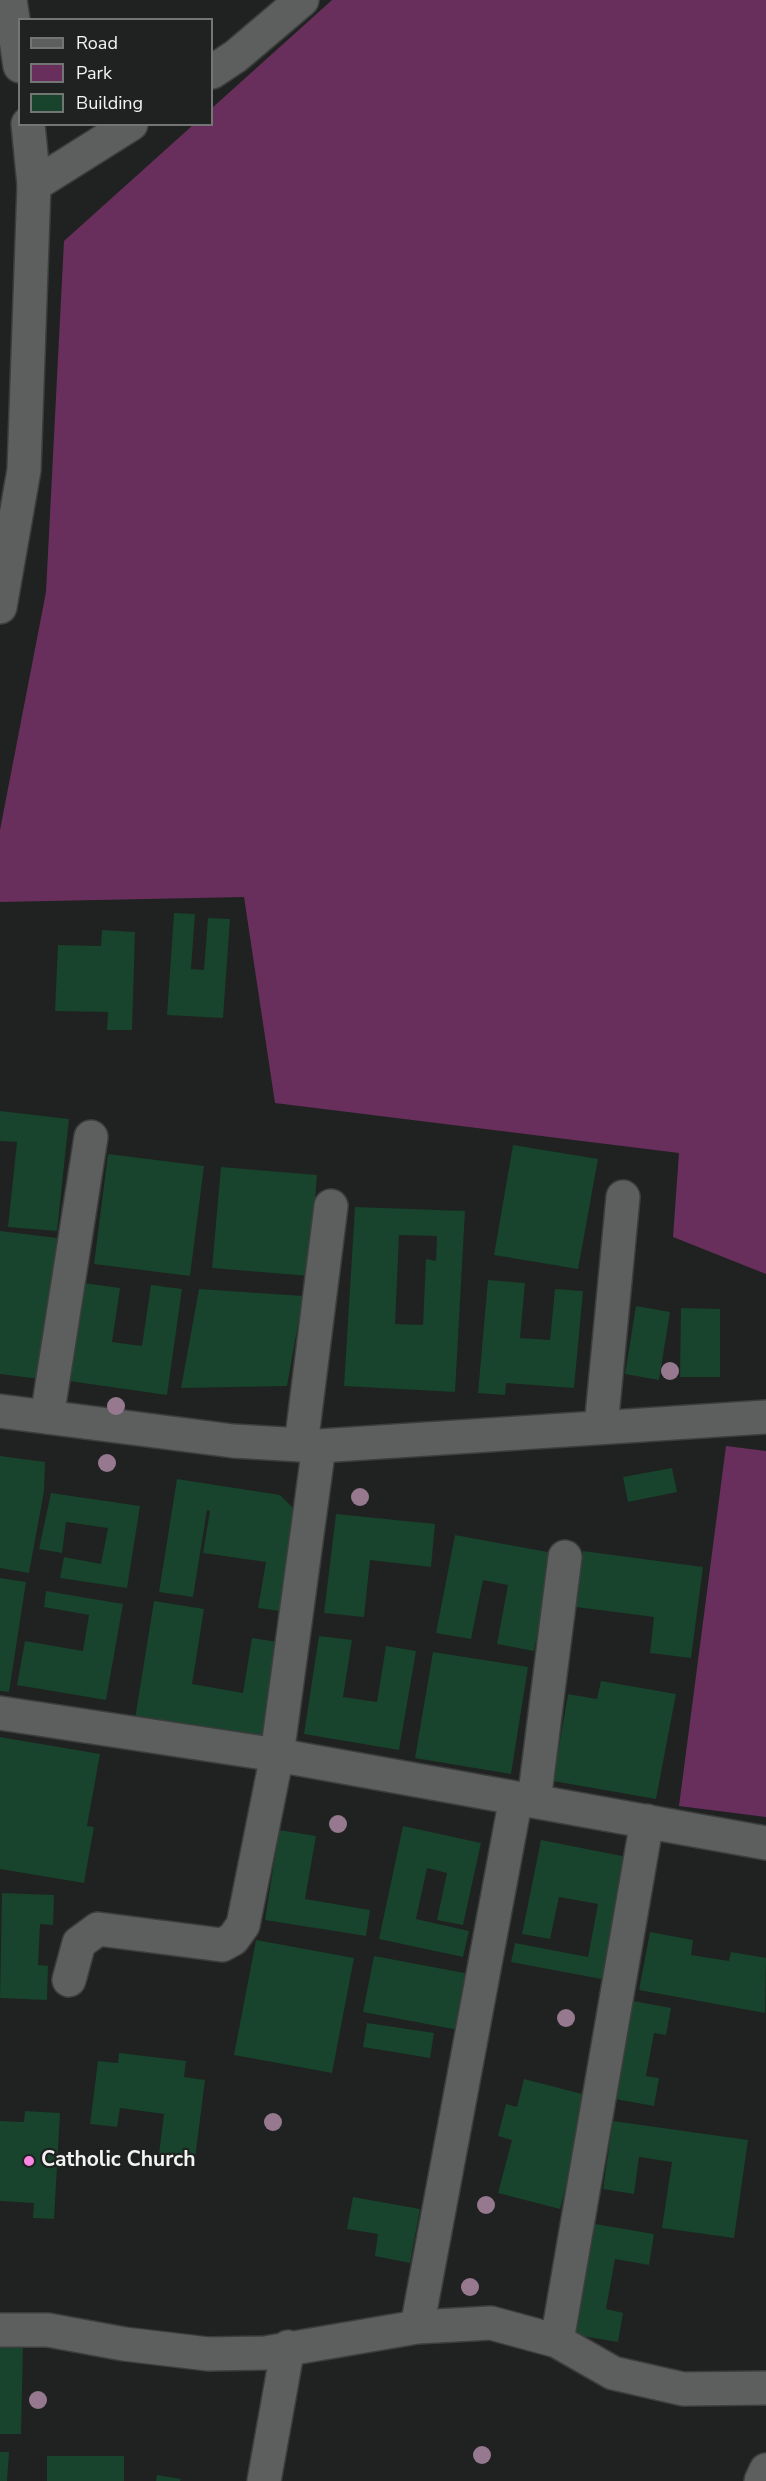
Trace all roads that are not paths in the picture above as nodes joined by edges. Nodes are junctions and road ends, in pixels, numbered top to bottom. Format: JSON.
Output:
{"nodes":[{"id":1,"x":10,"y":0,"type":"edge"},
{"id":2,"x":302,"y":0,"type":"edge"},
{"id":3,"x":18,"y":53,"type":"edge"},
{"id":4,"x":213,"y":71,"type":"edge"},
{"id":5,"x":28,"y":126,"type":"edge"},
{"id":6,"x":128,"y":126,"type":"edge"},
{"id":7,"x":34,"y":185,"type":"junction"},
{"id":8,"x":0,"y":607,"type":"edge"},
{"id":9,"x":90,"y":1137,"type":"dead end"},
{"id":10,"x":623,"y":1197,"type":"dead end"},
{"id":11,"x":331,"y":1206,"type":"dead end"},
{"id":12,"x":0,"y":1411,"type":"edge"},
{"id":13,"x":47,"y":1417,"type":"junction"},
{"id":14,"x":766,"y":1418,"type":"edge"},
{"id":15,"x":601,"y":1427,"type":"junction"},
{"id":16,"x":310,"y":1445,"type":"junction"},
{"id":17,"x":565,"y":1557,"type":"dead end"},
{"id":18,"x":0,"y":1713,"type":"edge"},
{"id":19,"x":277,"y":1755,"type":"junction"},
{"id":20,"x":525,"y":1799,"type":"junction"},
{"id":21,"x":647,"y":1821,"type":"junction"},
{"id":22,"x":766,"y":1843,"type":"edge"},
{"id":23,"x":69,"y":1980,"type":"dead end"},
{"id":24,"x":417,"y":2327,"type":"junction"},
{"id":25,"x":0,"y":2330,"type":"edge"},
{"id":26,"x":557,"y":2341,"type":"junction"},
{"id":27,"x":288,"y":2348,"type":"junction"},
{"id":28,"x":766,"y":2388,"type":"edge"},
{"id":29,"x":766,"y":2470,"type":"edge"},
{"id":30,"x":264,"y":2481,"type":"edge"},
{"id":31,"x":761,"y":2481,"type":"edge"}],
"edges":[{"from":1,"to":3,"type":"street"},
{"from":2,"to":4,"type":"street"},
{"from":5,"to":7,"type":"street"},
{"from":6,"to":7,"type":"street"},
{"from":7,"to":8,"type":"street"},
{"from":9,"to":13,"type":"street"},
{"from":10,"to":15,"type":"street"},
{"from":11,"to":16,"type":"street"},
{"from":12,"to":13,"type":"street"},
{"from":13,"to":16,"type":"street"},
{"from":14,"to":15,"type":"street"},
{"from":15,"to":16,"type":"street"},
{"from":16,"to":19,"type":"street"},
{"from":17,"to":20,"type":"street"},
{"from":18,"to":19,"type":"street"},
{"from":19,"to":20,"type":"street"},
{"from":19,"to":23,"type":"street"},
{"from":20,"to":21,"type":"street"},
{"from":20,"to":24,"type":"street"},
{"from":21,"to":22,"type":"street"},
{"from":21,"to":26,"type":"street"},
{"from":24,"to":26,"type":"street"},
{"from":24,"to":27,"type":"street"},
{"from":25,"to":27,"type":"street"},
{"from":26,"to":28,"type":"street"},
{"from":27,"to":30,"type":"street"},
{"from":29,"to":31,"type":"street"}]}
